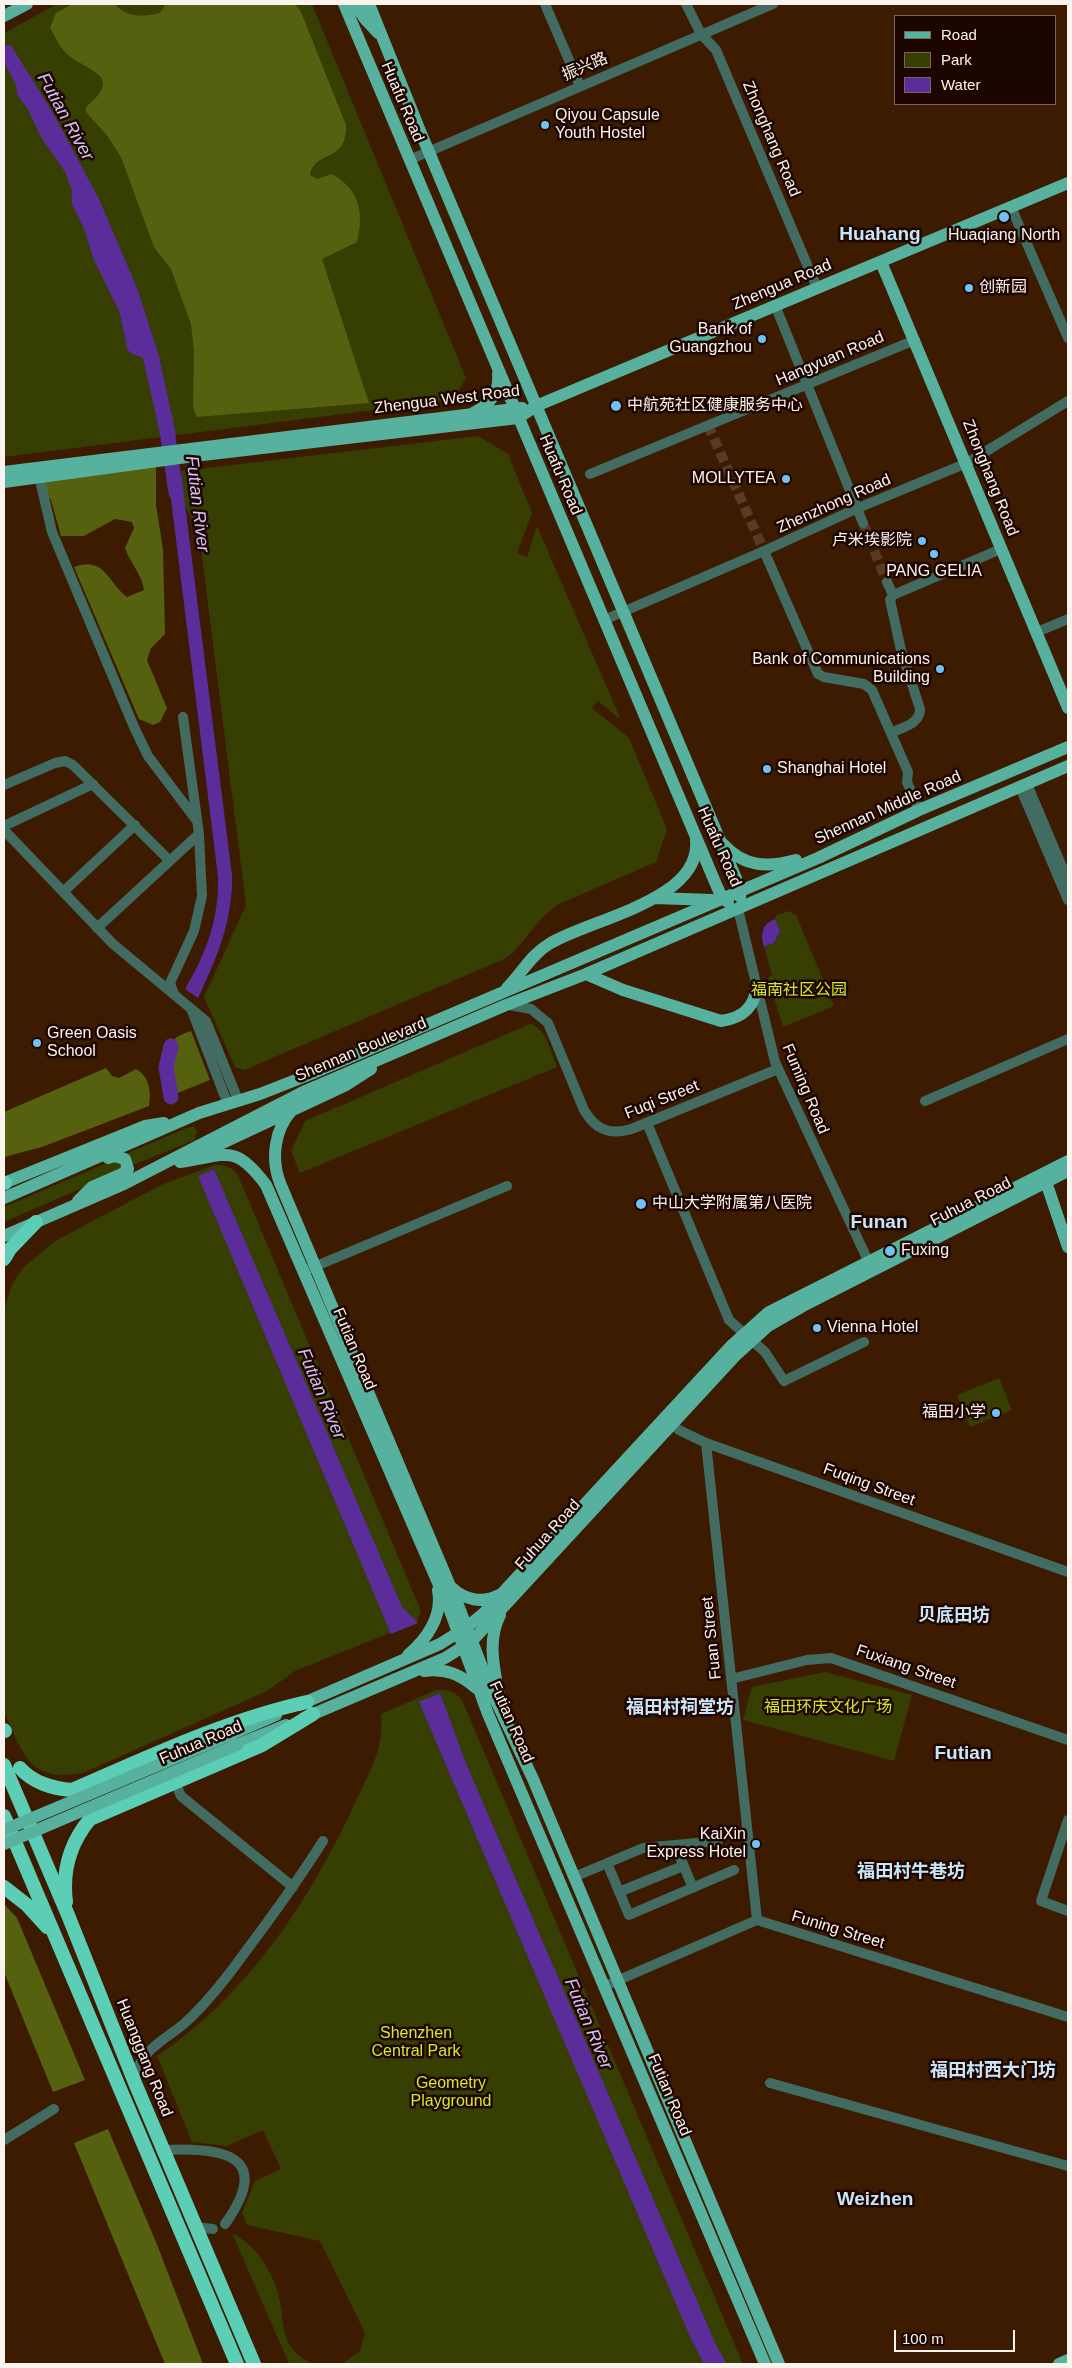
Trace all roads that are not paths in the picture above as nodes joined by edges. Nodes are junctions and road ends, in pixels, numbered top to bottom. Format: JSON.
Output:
{"nodes":[{"id":1,"x":27,"y":4,"type":"edge"},
{"id":2,"x":346,"y":4,"type":"edge"},
{"id":3,"x":369,"y":4,"type":"edge"},
{"id":4,"x":545,"y":4,"type":"edge"},
{"id":5,"x":686,"y":4,"type":"edge"},
{"id":6,"x":773,"y":4,"type":"edge"},
{"id":7,"x":4,"y":16,"type":"edge"},
{"id":8,"x":701,"y":34,"type":"junction"},
{"id":9,"x":382,"y":36,"type":"junction"},
{"id":10,"x":580,"y":86,"type":"junction"},
{"id":11,"x":428,"y":152,"type":"junction"},
{"id":12,"x":409,"y":160,"type":"junction"},
{"id":13,"x":1068,"y":183,"type":"edge"},
{"id":14,"x":1011,"y":206,"type":"junction"},
{"id":15,"x":881,"y":262,"type":"junction"},
{"id":16,"x":817,"y":288,"type":"junction"},
{"id":17,"x":775,"y":306,"type":"junction"},
{"id":18,"x":1068,"y":338,"type":"edge"},
{"id":19,"x":915,"y":340,"type":"junction"},
{"id":20,"x":498,"y":370,"type":"junction"},
{"id":21,"x":807,"y":384,"type":"junction"},
{"id":22,"x":1068,"y":401,"type":"edge"},
{"id":23,"x":536,"y":406,"type":"junction"},
{"id":24,"x":516,"y":413,"type":"junction"},
{"id":25,"x":471,"y":414,"type":"junction"},
{"id":26,"x":193,"y":452,"type":"junction"},
{"id":27,"x":145,"y":458,"type":"junction"},
{"id":28,"x":967,"y":463,"type":"junction"},
{"id":29,"x":4,"y":472,"type":"edge"},
{"id":30,"x":590,"y":474,"type":"dead end"},
{"id":31,"x":39,"y":476,"type":"junction"},
{"id":32,"x":4,"y":482,"type":"edge"},
{"id":33,"x":858,"y":508,"type":"junction"},
{"id":34,"x":863,"y":523,"type":"tunnel mouth"},
{"id":35,"x":1002,"y":549,"type":"junction"},
{"id":36,"x":764,"y":551,"type":"junction"},
{"id":37,"x":887,"y":582,"type":"tunnel mouth"},
{"id":38,"x":893,"y":595,"type":"junction"},
{"id":39,"x":623,"y":612,"type":"junction"},
{"id":40,"x":1068,"y":619,"type":"edge"},
{"id":41,"x":604,"y":620,"type":"junction"},
{"id":42,"x":1037,"y":632,"type":"junction"},
{"id":43,"x":1068,"y":708,"type":"edge"},
{"id":44,"x":183,"y":717,"type":"dead end"},
{"id":45,"x":891,"y":733,"type":"junction"},
{"id":46,"x":1068,"y":747,"type":"edge"},
{"id":47,"x":1068,"y":766,"type":"edge"},
{"id":48,"x":93,"y":784,"type":"junction"},
{"id":49,"x":4,"y":785,"type":"edge"},
{"id":50,"x":1024,"y":785,"type":"junction"},
{"id":51,"x":919,"y":810,"type":"junction"},
{"id":52,"x":197,"y":821,"type":"junction"},
{"id":53,"x":135,"y":825,"type":"junction"},
{"id":54,"x":4,"y":828,"type":"edge"},
{"id":55,"x":199,"y":834,"type":"junction"},
{"id":56,"x":718,"y":835,"type":"junction"},
{"id":57,"x":696,"y":838,"type":"junction"},
{"id":58,"x":818,"y":858,"type":"junction"},
{"id":59,"x":169,"y":860,"type":"junction"},
{"id":60,"x":1068,"y":881,"type":"edge"},
{"id":61,"x":741,"y":890,"type":"junction"},
{"id":62,"x":63,"y":892,"type":"junction"},
{"id":63,"x":654,"y":898,"type":"junction"},
{"id":64,"x":722,"y":898,"type":"junction"},
{"id":65,"x":1068,"y":900,"type":"edge"},
{"id":66,"x":738,"y":909,"type":"junction"},
{"id":67,"x":98,"y":928,"type":"junction"},
{"id":68,"x":586,"y":974,"type":"junction"},
{"id":69,"x":756,"y":985,"type":"junction"},
{"id":70,"x":498,"y":994,"type":"junction"},
{"id":71,"x":174,"y":995,"type":"junction"},
{"id":72,"x":506,"y":1005,"type":"junction"},
{"id":73,"x":1068,"y":1039,"type":"edge"},
{"id":74,"x":385,"y":1057,"type":"junction"},
{"id":75,"x":778,"y":1069,"type":"junction"},
{"id":76,"x":233,"y":1101,"type":"junction"},
{"id":77,"x":925,"y":1101,"type":"dead end"},
{"id":78,"x":292,"y":1110,"type":"junction"},
{"id":79,"x":184,"y":1119,"type":"junction"},
{"id":80,"x":647,"y":1123,"type":"junction"},
{"id":81,"x":1068,"y":1161,"type":"edge"},
{"id":82,"x":88,"y":1162,"type":"junction"},
{"id":83,"x":180,"y":1162,"type":"junction"},
{"id":84,"x":156,"y":1168,"type":"junction"},
{"id":85,"x":1068,"y":1171,"type":"edge"},
{"id":86,"x":1045,"y":1178,"type":"junction"},
{"id":87,"x":4,"y":1183,"type":"edge"},
{"id":88,"x":507,"y":1186,"type":"dead end"},
{"id":89,"x":4,"y":1198,"type":"edge"},
{"id":90,"x":72,"y":1206,"type":"junction"},
{"id":91,"x":36,"y":1222,"type":"junction"},
{"id":92,"x":4,"y":1236,"type":"edge"},
{"id":93,"x":4,"y":1240,"type":"edge"},
{"id":94,"x":1068,"y":1246,"type":"edge"},
{"id":95,"x":4,"y":1259,"type":"edge"},
{"id":96,"x":870,"y":1266,"type":"junction"},
{"id":97,"x":309,"y":1269,"type":"junction"},
{"id":98,"x":747,"y":1337,"type":"junction"},
{"id":99,"x":864,"y":1342,"type":"dead end"},
{"id":100,"x":668,"y":1421,"type":"junction"},
{"id":101,"x":706,"y":1443,"type":"junction"},
{"id":102,"x":1068,"y":1572,"type":"edge"},
{"id":103,"x":437,"y":1580,"type":"junction"},
{"id":104,"x":449,"y":1585,"type":"junction"},
{"id":105,"x":501,"y":1594,"type":"junction"},
{"id":106,"x":504,"y":1607,"type":"junction"},
{"id":107,"x":462,"y":1630,"type":"junction"},
{"id":108,"x":467,"y":1644,"type":"junction"},
{"id":109,"x":399,"y":1662,"type":"junction"},
{"id":110,"x":414,"y":1672,"type":"junction"},
{"id":111,"x":731,"y":1678,"type":"junction"},
{"id":112,"x":478,"y":1689,"type":"junction"},
{"id":113,"x":310,"y":1708,"type":"junction"},
{"id":114,"x":502,"y":1710,"type":"junction"},
{"id":115,"x":234,"y":1740,"type":"junction"},
{"id":116,"x":1068,"y":1740,"type":"edge"},
{"id":117,"x":4,"y":1765,"type":"edge"},
{"id":118,"x":20,"y":1768,"type":"dead end"},
{"id":119,"x":91,"y":1782,"type":"junction"},
{"id":120,"x":175,"y":1782,"type":"junction"},
{"id":121,"x":102,"y":1813,"type":"junction"},
{"id":122,"x":4,"y":1816,"type":"edge"},
{"id":123,"x":1068,"y":1820,"type":"edge"},
{"id":124,"x":4,"y":1830,"type":"edge"},
{"id":125,"x":323,"y":1841,"type":"dead end"},
{"id":126,"x":718,"y":1841,"type":"dead end"},
{"id":127,"x":4,"y":1844,"type":"edge"},
{"id":128,"x":674,"y":1845,"type":"junction"},
{"id":129,"x":607,"y":1863,"type":"junction"},
{"id":130,"x":683,"y":1866,"type":"junction"},
{"id":131,"x":734,"y":1870,"type":"dead end"},
{"id":132,"x":574,"y":1877,"type":"junction"},
{"id":133,"x":4,"y":1887,"type":"edge"},
{"id":134,"x":293,"y":1887,"type":"junction"},
{"id":135,"x":692,"y":1888,"type":"junction"},
{"id":136,"x":619,"y":1892,"type":"junction"},
{"id":137,"x":1068,"y":1911,"type":"edge"},
{"id":138,"x":68,"y":1915,"type":"junction"},
{"id":139,"x":758,"y":1920,"type":"junction"},
{"id":140,"x":54,"y":1936,"type":"junction"},
{"id":141,"x":617,"y":1981,"type":"junction"},
{"id":142,"x":604,"y":1986,"type":"junction"},
{"id":143,"x":1068,"y":2018,"type":"edge"},
{"id":144,"x":135,"y":2083,"type":"junction"},
{"id":145,"x":770,"y":2083,"type":"dead end"},
{"id":146,"x":54,"y":2109,"type":"dead end"},
{"id":147,"x":4,"y":2140,"type":"edge"},
{"id":148,"x":163,"y":2150,"type":"junction"},
{"id":149,"x":1068,"y":2166,"type":"edge"},
{"id":150,"x":225,"y":2224,"type":"dead end"},
{"id":151,"x":235,"y":2360,"type":"edge"},
{"id":152,"x":1068,"y":2360,"type":"edge"},
{"id":153,"x":254,"y":2363,"type":"edge"},
{"id":154,"x":765,"y":2364,"type":"edge"},
{"id":155,"x":779,"y":2364,"type":"edge"},
{"id":156,"x":1059,"y":2364,"type":"edge"}],
"edges":[{"from":1,"to":7,"type":"main road"},
{"from":2,"to":9,"type":"main road","name":"Huafu Road"},
{"from":2,"to":12,"type":"main road","name":"Huafu Road"},
{"from":3,"to":9,"type":"main road","name":"Huafu Road"},
{"from":4,"to":10,"type":"street"},
{"from":5,"to":8,"type":"street","name":"Zhonghang Road"},
{"from":6,"to":8,"type":"street","name":"振兴路"},
{"from":8,"to":10,"type":"street","name":"振兴路"},
{"from":8,"to":16,"type":"street","name":"Zhonghang Road"},
{"from":9,"to":11,"type":"main road","name":"Huafu Road"},
{"from":10,"to":11,"type":"street","name":"振兴路"},
{"from":11,"to":12,"type":"street","name":"振兴路"},
{"from":11,"to":23,"type":"main road","name":"Huafu Road"},
{"from":12,"to":20,"type":"main road","name":"Huafu Road"},
{"from":13,"to":14,"type":"main road","name":"Zhengua Road"},
{"from":14,"to":15,"type":"main road","name":"Zhengua Road"},
{"from":14,"to":18,"type":"street"},
{"from":15,"to":16,"type":"main road","name":"Zhengua Road"},
{"from":15,"to":19,"type":"main road","name":"Zhonghang Road"},
{"from":16,"to":17,"type":"main road","name":"Zhengua Road"},
{"from":17,"to":21,"type":"street"},
{"from":17,"to":23,"type":"main road","name":"Zhengua Road"},
{"from":19,"to":21,"type":"street","name":"Hangyuan Road"},
{"from":19,"to":28,"type":"main road","name":"Zhonghang Road"},
{"from":20,"to":24,"type":"main road","name":"Huafu Road"},
{"from":20,"to":25,"type":"main road"},
{"from":21,"to":30,"type":"street","name":"Hangyuan Road"},
{"from":21,"to":33,"type":"street"},
{"from":22,"to":28,"type":"street","name":"Zhenzhong Road"},
{"from":23,"to":24,"type":"main road","name":"Zhengua West Road"},
{"from":23,"to":39,"type":"main road","name":"Huafu Road"},
{"from":24,"to":25,"type":"main road","name":"Zhengua West Road"},
{"from":24,"to":26,"type":"main road","name":"Zhengua West Road"},
{"from":24,"to":41,"type":"main road","name":"Huafu Road"},
{"from":25,"to":26,"type":"main road","name":"Zhengua West Road"},
{"from":26,"to":27,"type":"main road","name":"Zhengua West Road"},
{"from":27,"to":29,"type":"main road","name":"Zhengua West Road"},
{"from":27,"to":31,"type":"main road","name":"Zhengua West Road"},
{"from":28,"to":33,"type":"street","name":"Zhenzhong Road"},
{"from":28,"to":35,"type":"main road","name":"Zhonghang Road"},
{"from":31,"to":32,"type":"main road","name":"Zhengua West Road"},
{"from":31,"to":52,"type":"street"},
{"from":33,"to":34,"type":"street"},
{"from":33,"to":36,"type":"street","name":"Zhenzhong Road"},
{"from":35,"to":38,"type":"street"},
{"from":35,"to":42,"type":"main road","name":"Zhonghang Road"},
{"from":36,"to":39,"type":"street","name":"Zhenzhong Road"},
{"from":36,"to":45,"type":"street"},
{"from":37,"to":38,"type":"street"},
{"from":38,"to":45,"type":"street"},
{"from":39,"to":41,"type":"street","name":"Zhenzhong Road"},
{"from":39,"to":56,"type":"main road","name":"Huafu Road"},
{"from":40,"to":42,"type":"street"},
{"from":41,"to":57,"type":"main road","name":"Huafu Road"},
{"from":42,"to":43,"type":"main road","name":"Zhonghang Road"},
{"from":44,"to":52,"type":"street"},
{"from":45,"to":51,"type":"street"},
{"from":46,"to":51,"type":"main road","name":"Shennan Middle Road"},
{"from":47,"to":50,"type":"main road","name":"Shennan Middle Road"},
{"from":48,"to":49,"type":"street"},
{"from":48,"to":53,"type":"street"},
{"from":48,"to":54,"type":"street"},
{"from":50,"to":60,"type":"street"},
{"from":50,"to":65,"type":"street"},
{"from":50,"to":66,"type":"main road","name":"Shennan Middle Road"},
{"from":51,"to":58,"type":"main road","name":"Shennan Middle Road"},
{"from":52,"to":55,"type":"street"},
{"from":53,"to":59,"type":"street"},
{"from":53,"to":62,"type":"street"},
{"from":54,"to":62,"type":"street"},
{"from":55,"to":59,"type":"street"},
{"from":55,"to":71,"type":"street"},
{"from":56,"to":58,"type":"main road"},
{"from":56,"to":61,"type":"main road","name":"Huafu Road"},
{"from":57,"to":63,"type":"main road"},
{"from":57,"to":64,"type":"main road","name":"Huafu Road"},
{"from":58,"to":61,"type":"main road","name":"Shennan Middle Road"},
{"from":59,"to":67,"type":"street"},
{"from":61,"to":64,"type":"main road","name":"Shennan Middle Road"},
{"from":61,"to":66,"type":"main road","name":"Huafu Road"},
{"from":62,"to":67,"type":"street"},
{"from":63,"to":64,"type":"main road"},
{"from":63,"to":70,"type":"main road"},
{"from":64,"to":66,"type":"main road","name":"Huafu Road"},
{"from":64,"to":70,"type":"main road","name":"Shennan Boulevard"},
{"from":66,"to":68,"type":"main road","name":"Shennan Boulevard"},
{"from":66,"to":69,"type":"street","name":"Fuming Road"},
{"from":67,"to":71,"type":"street"},
{"from":68,"to":69,"type":"main road"},
{"from":68,"to":72,"type":"main road","name":"Shennan Boulevard"},
{"from":69,"to":75,"type":"street","name":"Fuming Road"},
{"from":70,"to":76,"type":"main road","name":"Shennan Boulevard"},
{"from":71,"to":76,"type":"street"},
{"from":72,"to":74,"type":"main road","name":"Shennan Boulevard"},
{"from":72,"to":80,"type":"street","name":"Fuqi Street"},
{"from":73,"to":77,"type":"street"},
{"from":74,"to":78,"type":"main road"},
{"from":74,"to":84,"type":"main road","name":"Shennan Boulevard"},
{"from":75,"to":80,"type":"street","name":"Fuqi Street"},
{"from":75,"to":96,"type":"street","name":"Fuming Road"},
{"from":76,"to":79,"type":"main road","name":"Shennan Boulevard"},
{"from":78,"to":83,"type":"main road"},
{"from":78,"to":97,"type":"main road","name":"Futian Road"},
{"from":79,"to":82,"type":"main road","name":"Shennan Boulevard"},
{"from":79,"to":87,"type":"main road"},
{"from":80,"to":98,"type":"street"},
{"from":81,"to":86,"type":"main road","name":"Fuhua Road"},
{"from":82,"to":89,"type":"main road","name":"Shennan Boulevard"},
{"from":82,"to":90,"type":"main road"},
{"from":83,"to":84,"type":"main road"},
{"from":83,"to":97,"type":"main road","name":"Futian Road"},
{"from":84,"to":90,"type":"main road","name":"Shennan Boulevard"},
{"from":85,"to":86,"type":"main road","name":"Fuhua Road"},
{"from":86,"to":94,"type":"main road"},
{"from":86,"to":96,"type":"main road","name":"Fuhua Road"},
{"from":88,"to":97,"type":"street"},
{"from":90,"to":91,"type":"main road","name":"Shennan Boulevard"},
{"from":91,"to":92,"type":"main road","name":"Shennan Boulevard"},
{"from":91,"to":93,"type":"main road"},
{"from":91,"to":95,"type":"highway"},
{"from":96,"to":98,"type":"main road","name":"Fuhua Road"},
{"from":97,"to":103,"type":"main road","name":"Futian Road"},
{"from":97,"to":104,"type":"main road","name":"Futian Road"},
{"from":98,"to":99,"type":"street"},
{"from":98,"to":100,"type":"main road","name":"Fuhua Road"},
{"from":100,"to":101,"type":"street","name":"Fuqing Street"},
{"from":100,"to":105,"type":"main road","name":"Fuhua Road"},
{"from":100,"to":106,"type":"main road","name":"Fuhua Road"},
{"from":101,"to":102,"type":"street","name":"Fuqing Street"},
{"from":101,"to":111,"type":"street","name":"Fuan Street"},
{"from":103,"to":107,"type":"main road","name":"Futian Road"},
{"from":103,"to":109,"type":"main road"},
{"from":104,"to":105,"type":"main road"},
{"from":104,"to":107,"type":"main road","name":"Futian Road"},
{"from":105,"to":107,"type":"main road","name":"Fuhua Road"},
{"from":106,"to":108,"type":"main road","name":"Fuhua Road"},
{"from":106,"to":114,"type":"main road"},
{"from":107,"to":108,"type":"main road","name":"Futian Road"},
{"from":107,"to":109,"type":"main road","name":"Fuhua Road"},
{"from":108,"to":110,"type":"main road","name":"Fuhua Road"},
{"from":108,"to":112,"type":"main road","name":"Futian Road"},
{"from":108,"to":114,"type":"main road","name":"Futian Road"},
{"from":109,"to":113,"type":"main road","name":"Fuhua Road"},
{"from":110,"to":112,"type":"main road"},
{"from":110,"to":113,"type":"main road","name":"Fuhua Road"},
{"from":111,"to":116,"type":"street","name":"Fuxiang Street"},
{"from":111,"to":139,"type":"street","name":"Fuan Street"},
{"from":112,"to":142,"type":"main road","name":"Futian Road"},
{"from":113,"to":115,"type":"main road","name":"Fuhua Road"},
{"from":113,"to":119,"type":"highway"},
{"from":113,"to":120,"type":"highway"},
{"from":114,"to":132,"type":"main road","name":"Futian Road"},
{"from":115,"to":124,"type":"main road","name":"Fuhua Road","bridge":true},
{"from":115,"to":127,"type":"main road","name":"Fuhua Road","bridge":true},
{"from":117,"to":138,"type":"highway","name":"Huanggang Road"},
{"from":118,"to":119,"type":"highway"},
{"from":119,"to":121,"type":"highway"},
{"from":120,"to":121,"type":"highway"},
{"from":120,"to":134,"type":"street"},
{"from":121,"to":138,"type":"highway"},
{"from":122,"to":140,"type":"highway","name":"Huanggang Road"},
{"from":123,"to":137,"type":"street"},
{"from":125,"to":134,"type":"street"},
{"from":126,"to":128,"type":"street"},
{"from":128,"to":129,"type":"street"},
{"from":128,"to":130,"type":"street"},
{"from":129,"to":132,"type":"street"},
{"from":129,"to":136,"type":"street"},
{"from":130,"to":135,"type":"street"},
{"from":130,"to":136,"type":"street"},
{"from":131,"to":135,"type":"street"},
{"from":132,"to":141,"type":"main road","name":"Futian Road"},
{"from":133,"to":140,"type":"highway"},
{"from":134,"to":144,"type":"street"},
{"from":135,"to":136,"type":"street"},
{"from":138,"to":144,"type":"highway","name":"Huanggang Road"},
{"from":139,"to":141,"type":"street"},
{"from":139,"to":143,"type":"street","name":"Funing Street"},
{"from":140,"to":151,"type":"highway","name":"Huanggang Road"},
{"from":141,"to":142,"type":"street"},
{"from":141,"to":155,"type":"main road","name":"Futian Road"},
{"from":142,"to":154,"type":"main road","name":"Futian Road"},
{"from":144,"to":148,"type":"highway","name":"Huanggang Road"},
{"from":145,"to":149,"type":"street"},
{"from":146,"to":147,"type":"street"},
{"from":148,"to":150,"type":"street"},
{"from":148,"to":153,"type":"highway","name":"Huanggang Road"},
{"from":152,"to":156,"type":"main road"}]}
